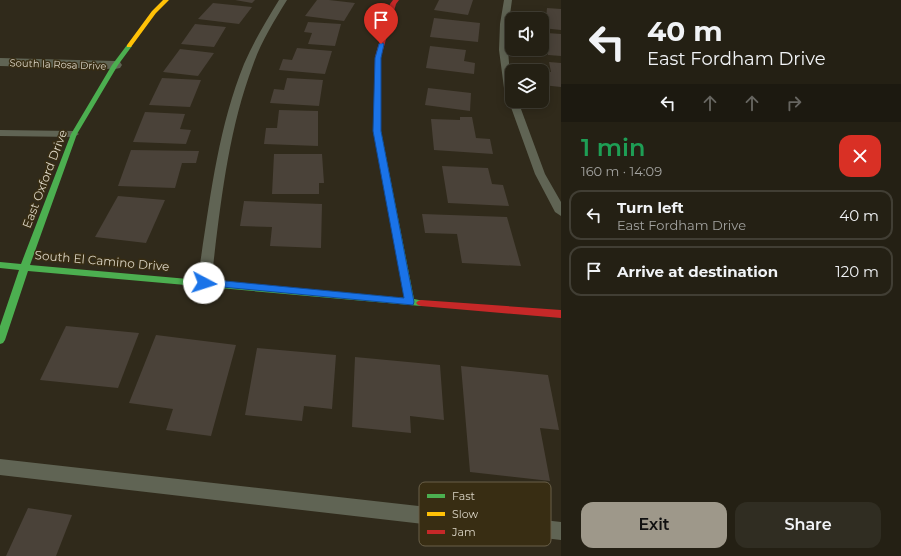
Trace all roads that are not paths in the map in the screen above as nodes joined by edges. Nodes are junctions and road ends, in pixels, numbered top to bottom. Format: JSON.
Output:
{"nodes":[{"id":1,"x":166,"y":0,"type":"edge"},
{"id":2,"x":283,"y":0,"type":"edge"},
{"id":3,"x":396,"y":0,"type":"edge"},
{"id":4,"x":508,"y":0,"type":"edge"},
{"id":5,"x":0,"y":62,"type":"edge"},
{"id":6,"x":505,"y":64,"type":"edge"},
{"id":7,"x":115,"y":66,"type":"junction"},
{"id":8,"x":515,"y":108,"type":"edge"},
{"id":9,"x":0,"y":133,"type":"edge"},
{"id":10,"x":74,"y":134,"type":"junction"},
{"id":11,"x":561,"y":212,"type":"edge"},
{"id":12,"x":0,"y":265,"type":"edge"},
{"id":13,"x":25,"y":266,"type":"junction"},
{"id":14,"x":204,"y":283,"type":"junction"},
{"id":15,"x":410,"y":302,"type":"junction"},
{"id":16,"x":561,"y":314,"type":"edge"},
{"id":17,"x":0,"y":340,"type":"edge"},
{"id":18,"x":0,"y":466,"type":"edge"},
{"id":19,"x":419,"y":515,"type":"edge"},
{"id":20,"x":551,"y":530,"type":"edge"},
{"id":21,"x":561,"y":531,"type":"edge"}],
"edges":[{"from":1,"to":7,"type":"street","name":"East Oxford Drive"},
{"from":2,"to":14,"type":"lane"},
{"from":3,"to":15,"type":"street"},
{"from":4,"to":6,"type":"lane"},
{"from":5,"to":7,"type":"street","name":"South la Rosa Drive"},
{"from":7,"to":10,"type":"street","name":"East Oxford Drive"},
{"from":8,"to":11,"type":"lane"},
{"from":9,"to":10,"type":"lane"},
{"from":10,"to":13,"type":"street","name":"East Oxford Drive"},
{"from":12,"to":13,"type":"street","name":"South El Camino Drive"},
{"from":13,"to":14,"type":"street","name":"South El Camino Drive"},
{"from":13,"to":17,"type":"street","name":"East Oxford Drive"},
{"from":14,"to":15,"type":"street","name":"South El Camino Drive"},
{"from":15,"to":16,"type":"street","name":"South El Camino Drive"},
{"from":18,"to":19,"type":"lane"},
{"from":20,"to":21,"type":"lane"}]}
